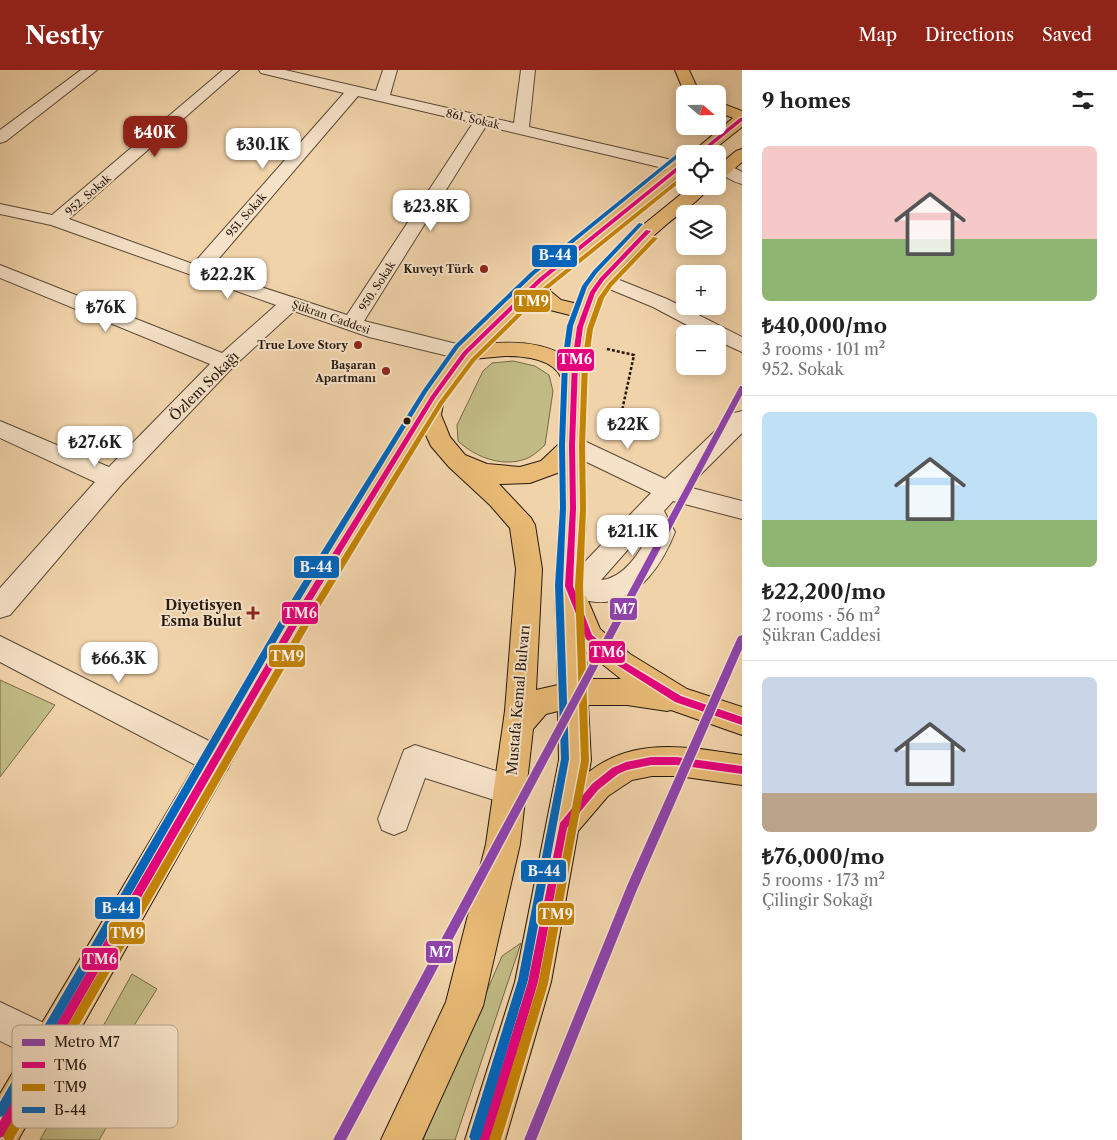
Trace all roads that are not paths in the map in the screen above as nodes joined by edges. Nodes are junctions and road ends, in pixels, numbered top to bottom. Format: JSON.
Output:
{"nodes":[{"id":1,"x":90,"y":70,"type":"edge"},
{"id":2,"x":232,"y":70,"type":"edge"},
{"id":3,"x":266,"y":70,"type":"edge"},
{"id":4,"x":390,"y":70,"type":"edge"},
{"id":5,"x":528,"y":70,"type":"edge"},
{"id":6,"x":682,"y":70,"type":"edge"},
{"id":7,"x":689,"y":85,"type":"edge"},
{"id":8,"x":355,"y":90,"type":"junction"},
{"id":9,"x":382,"y":97,"type":"junction"},
{"id":10,"x":726,"y":110,"type":"edge"},
{"id":11,"x":742,"y":117,"type":"edge"},
{"id":12,"x":482,"y":121,"type":"junction"},
{"id":13,"x":522,"y":130,"type":"junction"},
{"id":14,"x":0,"y":138,"type":"edge"},
{"id":15,"x":709,"y":145,"type":"edge"},
{"id":16,"x":742,"y":154,"type":"edge"},
{"id":17,"x":676,"y":164,"type":"edge"},
{"id":18,"x":726,"y":167,"type":"edge"},
{"id":19,"x":676,"y":169,"type":"edge"},
{"id":20,"x":726,"y":173,"type":"edge"},
{"id":21,"x":742,"y":179,"type":"edge"},
{"id":22,"x":691,"y":195,"type":"edge"},
{"id":23,"x":3,"y":212,"type":"edge"},
{"id":24,"x":56,"y":221,"type":"junction"},
{"id":25,"x":0,"y":271,"type":"edge"},
{"id":26,"x":197,"y":272,"type":"junction"},
{"id":27,"x":602,"y":279,"type":"junction"},
{"id":28,"x":540,"y":280,"type":"junction"},
{"id":29,"x":291,"y":303,"type":"junction"},
{"id":30,"x":584,"y":311,"type":"junction"},
{"id":31,"x":352,"y":324,"type":"junction"},
{"id":32,"x":742,"y":345,"type":"edge"},
{"id":33,"x":465,"y":354,"type":"junction"},
{"id":34,"x":225,"y":362,"type":"junction"},
{"id":35,"x":574,"y":384,"type":"junction"},
{"id":36,"x":433,"y":397,"type":"junction"},
{"id":37,"x":742,"y":419,"type":"edge"},
{"id":38,"x":0,"y":429,"type":"edge"},
{"id":39,"x":572,"y":445,"type":"junction"},
{"id":40,"x":457,"y":461,"type":"junction"},
{"id":41,"x":112,"y":480,"type":"junction"},
{"id":42,"x":668,"y":491,"type":"junction"},
{"id":43,"x":742,"y":510,"type":"edge"},
{"id":44,"x":569,"y":586,"type":"junction"},
{"id":45,"x":0,"y":607,"type":"edge"},
{"id":46,"x":0,"y":648,"type":"edge"},
{"id":47,"x":573,"y":694,"type":"junction"},
{"id":48,"x":678,"y":699,"type":"junction"},
{"id":49,"x":742,"y":722,"type":"edge"},
{"id":50,"x":518,"y":724,"type":"junction"},
{"id":51,"x":216,"y":760,"type":"junction"},
{"id":52,"x":742,"y":770,"type":"edge"},
{"id":53,"x":510,"y":790,"type":"junction"},
{"id":54,"x":394,"y":819,"type":"dead end"},
{"id":55,"x":563,"y":826,"type":"junction"},
{"id":56,"x":0,"y":1021,"type":"edge"},
{"id":57,"x":61,"y":1025,"type":"edge"},
{"id":58,"x":12,"y":1027,"type":"edge"},
{"id":59,"x":12,"y":1111,"type":"edge"},
{"id":60,"x":0,"y":1132,"type":"edge"},
{"id":61,"x":401,"y":1140,"type":"edge"},
{"id":62,"x":485,"y":1140,"type":"edge"}],
"edges":[{"from":1,"to":14,"type":"street"},
{"from":2,"to":24,"type":"street","name":"952. Sokak"},
{"from":3,"to":8,"type":"street","name":"861. Sokak"},
{"from":4,"to":9,"type":"street"},
{"from":5,"to":13,"type":"street"},
{"from":6,"to":7,"type":"main road"},
{"from":8,"to":9,"type":"street","name":"861. Sokak"},
{"from":8,"to":26,"type":"street","name":"951. Sokak"},
{"from":9,"to":12,"type":"street","name":"861. Sokak"},
{"from":10,"to":11,"type":"main road"},
{"from":11,"to":15,"type":"main road"},
{"from":12,"to":13,"type":"street","name":"861. Sokak"},
{"from":12,"to":31,"type":"street","name":"950. Sokak"},
{"from":13,"to":17,"type":"street","name":"861. Sokak"},
{"from":16,"to":18,"type":"main road"},
{"from":19,"to":28,"type":"main road"},
{"from":20,"to":21,"type":"street"},
{"from":22,"to":27,"type":"main road"},
{"from":23,"to":24,"type":"street","name":"Şükran Caddesi"},
{"from":24,"to":26,"type":"street","name":"Şükran Caddesi"},
{"from":25,"to":34,"type":"street"},
{"from":26,"to":29,"type":"street","name":"Şükran Caddesi"},
{"from":27,"to":30,"type":"main road"},
{"from":27,"to":32,"type":"street"},
{"from":28,"to":30,"type":"main road"},
{"from":28,"to":33,"type":"main road"},
{"from":29,"to":31,"type":"street","name":"Şükran Caddesi"},
{"from":29,"to":34,"type":"street","name":"Özlem Sokağı"},
{"from":30,"to":35,"type":"main road"},
{"from":31,"to":33,"type":"street","name":"Şükran Caddesi"},
{"from":33,"to":35,"type":"main road"},
{"from":33,"to":36,"type":"main road"},
{"from":34,"to":41,"type":"street","name":"Özlem Sokağı"},
{"from":35,"to":39,"type":"main road"},
{"from":36,"to":40,"type":"main road","name":"Mustafa Kemal Bulvarı"},
{"from":36,"to":51,"type":"main road"},
{"from":37,"to":42,"type":"street"},
{"from":38,"to":41,"type":"street"},
{"from":39,"to":40,"type":"main road"},
{"from":39,"to":42,"type":"street"},
{"from":39,"to":44,"type":"main road"},
{"from":40,"to":50,"type":"main road","name":"Mustafa Kemal Bulvarı"},
{"from":41,"to":45,"type":"street","name":"Özlem Sokağı"},
{"from":42,"to":43,"type":"street"},
{"from":42,"to":44,"type":"street"},
{"from":44,"to":47,"type":"main road"},
{"from":44,"to":48,"type":"main road"},
{"from":46,"to":51,"type":"street"},
{"from":47,"to":48,"type":"main road"},
{"from":47,"to":50,"type":"main road"},
{"from":47,"to":55,"type":"main road"},
{"from":48,"to":49,"type":"main road"},
{"from":50,"to":53,"type":"main road","name":"Mustafa Kemal Bulvarı"},
{"from":51,"to":57,"type":"main road"},
{"from":52,"to":55,"type":"main road"},
{"from":53,"to":54,"type":"street"},
{"from":53,"to":61,"type":"main road","name":"Mustafa Kemal Bulvarı"},
{"from":55,"to":62,"type":"main road"},
{"from":56,"to":58,"type":"street"},
{"from":59,"to":60,"type":"main road"}]}
